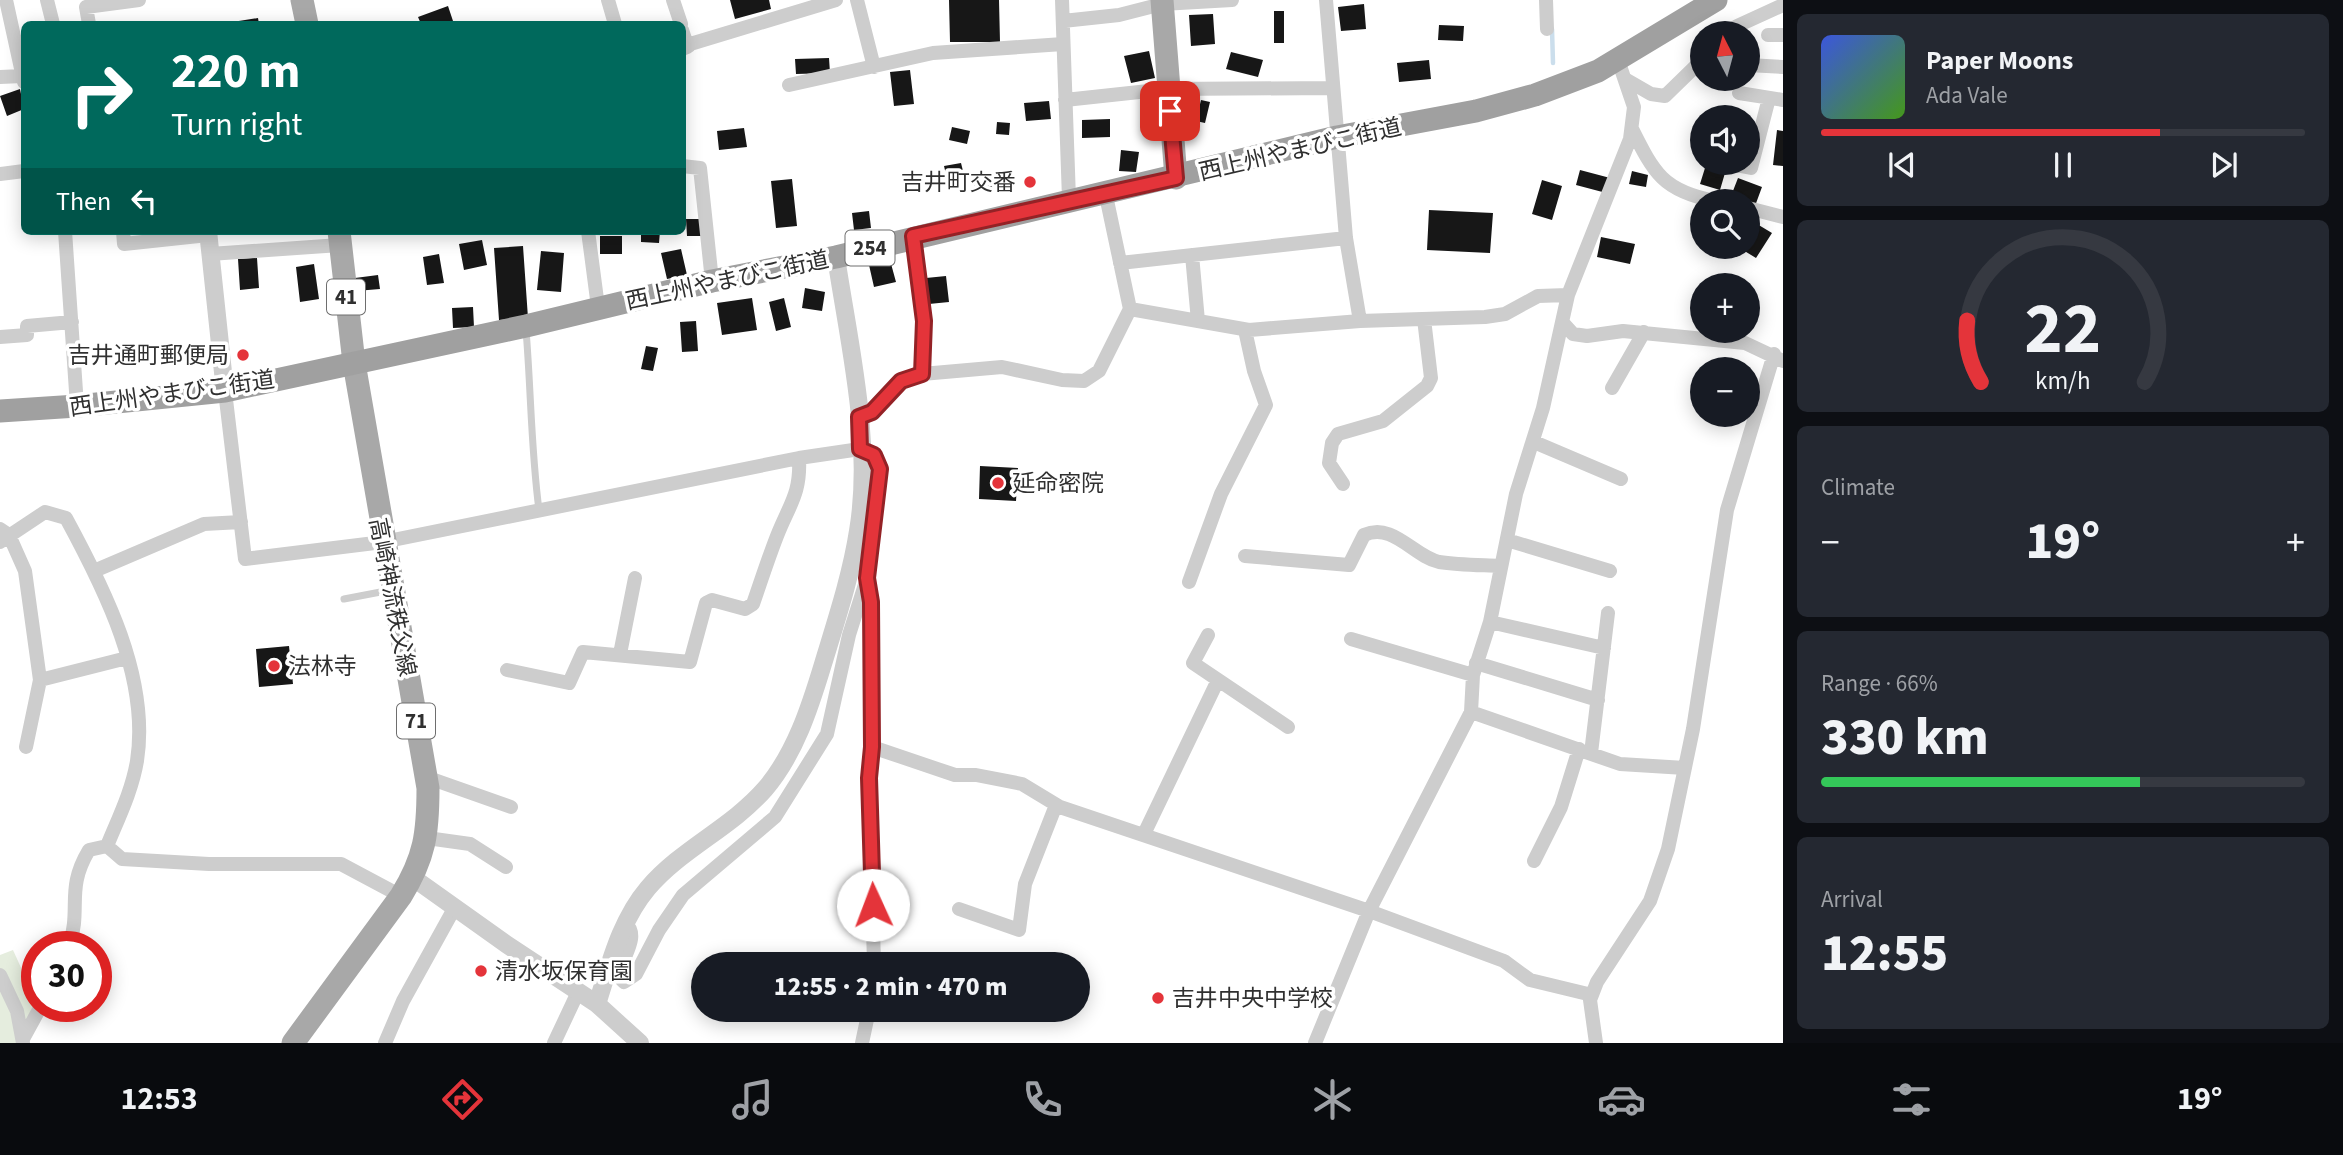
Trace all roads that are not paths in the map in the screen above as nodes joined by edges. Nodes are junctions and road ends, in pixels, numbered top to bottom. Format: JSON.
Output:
{"nodes":[{"id":1,"x":6,"y":0,"type":"edge"},
{"id":2,"x":47,"y":0,"type":"edge"},
{"id":3,"x":139,"y":0,"type":"edge"},
{"id":4,"x":302,"y":0,"type":"edge"},
{"id":5,"x":608,"y":0,"type":"edge"},
{"id":6,"x":673,"y":0,"type":"edge"},
{"id":7,"x":836,"y":0,"type":"edge"},
{"id":8,"x":857,"y":0,"type":"edge"},
{"id":9,"x":1062,"y":0,"type":"edge"},
{"id":10,"x":1232,"y":0,"type":"edge"},
{"id":11,"x":1326,"y":0,"type":"edge"},
{"id":12,"x":1546,"y":0,"type":"edge"},
{"id":13,"x":1716,"y":0,"type":"edge"},
{"id":14,"x":1162,"y":2,"type":"edge"},
{"id":15,"x":1783,"y":5,"type":"edge"},
{"id":16,"x":52,"y":21,"type":"edge"},
{"id":17,"x":88,"y":21,"type":"edge"},
{"id":18,"x":306,"y":21,"type":"edge"},
{"id":19,"x":614,"y":21,"type":"edge"},
{"id":20,"x":680,"y":21,"type":"edge"},
{"id":21,"x":1063,"y":21,"type":"junction"},
{"id":22,"x":1748,"y":21,"type":"edge"},
{"id":23,"x":1547,"y":29,"type":"dead end"},
{"id":24,"x":686,"y":40,"type":"edge"},
{"id":25,"x":1063,"y":44,"type":"junction"},
{"id":26,"x":21,"y":64,"type":"edge"},
{"id":27,"x":1760,"y":66,"type":"edge"},
{"id":28,"x":874,"y":67,"type":"junction"},
{"id":29,"x":1783,"y":67,"type":"edge"},
{"id":30,"x":1621,"y":69,"type":"junction"},
{"id":31,"x":21,"y":72,"type":"edge"},
{"id":32,"x":1690,"y":72,"type":"edge"},
{"id":33,"x":0,"y":77,"type":"edge"},
{"id":34,"x":789,"y":85,"type":"dead end"},
{"id":35,"x":1334,"y":88,"type":"junction"},
{"id":36,"x":1167,"y":89,"type":"junction"},
{"id":37,"x":1739,"y":93,"type":"dead end"},
{"id":38,"x":1776,"y":99,"type":"edge"},
{"id":39,"x":1065,"y":100,"type":"junction"},
{"id":40,"x":1632,"y":129,"type":"junction"},
{"id":41,"x":1336,"y":137,"type":"junction"},
{"id":42,"x":1760,"y":143,"type":"edge"},
{"id":43,"x":686,"y":166,"type":"edge"},
{"id":44,"x":21,"y":171,"type":"edge"},
{"id":45,"x":0,"y":174,"type":"edge"},
{"id":46,"x":1176,"y":178,"type":"junction"},
{"id":47,"x":1105,"y":191,"type":"junction"},
{"id":48,"x":1690,"y":194,"type":"edge"},
{"id":49,"x":1069,"y":199,"type":"junction"},
{"id":50,"x":1760,"y":211,"type":"edge"},
{"id":51,"x":1783,"y":217,"type":"edge"},
{"id":52,"x":65,"y":235,"type":"edge"},
{"id":53,"x":123,"y":235,"type":"edge"},
{"id":54,"x":191,"y":235,"type":"edge"},
{"id":55,"x":208,"y":235,"type":"edge"},
{"id":56,"x":589,"y":235,"type":"edge"},
{"id":57,"x":913,"y":236,"type":"junction"},
{"id":58,"x":1346,"y":237,"type":"junction"},
{"id":59,"x":340,"y":238,"type":"edge"},
{"id":60,"x":210,"y":254,"type":"junction"},
{"id":61,"x":1192,"y":255,"type":"junction"},
{"id":62,"x":836,"y":257,"type":"junction"},
{"id":63,"x":1120,"y":263,"type":"junction"},
{"id":64,"x":712,"y":281,"type":"junction"},
{"id":65,"x":1568,"y":295,"type":"junction"},
{"id":66,"x":598,"y":307,"type":"junction"},
{"id":67,"x":1130,"y":309,"type":"junction"},
{"id":68,"x":1424,"y":319,"type":"junction"},
{"id":69,"x":1198,"y":321,"type":"junction"},
{"id":70,"x":1360,"y":321,"type":"junction"},
{"id":71,"x":72,"y":322,"type":"junction"},
{"id":72,"x":1563,"y":323,"type":"junction"},
{"id":73,"x":526,"y":326,"type":"junction"},
{"id":74,"x":1245,"y":330,"type":"junction"},
{"id":75,"x":1644,"y":332,"type":"junction"},
{"id":76,"x":0,"y":337,"type":"edge"},
{"id":77,"x":1778,"y":357,"type":"edge"},
{"id":78,"x":354,"y":363,"type":"junction"},
{"id":79,"x":922,"y":374,"type":"junction"},
{"id":80,"x":1612,"y":388,"type":"dead end"},
{"id":81,"x":225,"y":391,"type":"junction"},
{"id":82,"x":77,"y":406,"type":"junction"},
{"id":83,"x":0,"y":411,"type":"edge"},
{"id":84,"x":859,"y":417,"type":"junction"},
{"id":85,"x":1534,"y":442,"type":"junction"},
{"id":86,"x":860,"y":449,"type":"junction"},
{"id":87,"x":799,"y":458,"type":"junction"},
{"id":88,"x":1621,"y":479,"type":"dead end"},
{"id":89,"x":1343,"y":484,"type":"dead end"},
{"id":90,"x":539,"y":511,"type":"junction"},
{"id":91,"x":241,"y":522,"type":"junction"},
{"id":92,"x":3,"y":536,"type":"edge"},
{"id":93,"x":1507,"y":540,"type":"junction"},
{"id":94,"x":383,"y":542,"type":"junction"},
{"id":95,"x":1245,"y":556,"type":"dead end"},
{"id":96,"x":1500,"y":566,"type":"junction"},
{"id":97,"x":94,"y":571,"type":"junction"},
{"id":98,"x":1610,"y":571,"type":"dead end"},
{"id":99,"x":635,"y":578,"type":"dead end"},
{"id":100,"x":867,"y":578,"type":"junction"},
{"id":101,"x":1189,"y":582,"type":"dead end"},
{"id":102,"x":392,"y":590,"type":"junction"},
{"id":103,"x":344,"y":599,"type":"dead end"},
{"id":104,"x":1608,"y":613,"type":"dead end"},
{"id":105,"x":1490,"y":622,"type":"junction"},
{"id":106,"x":1208,"y":635,"type":"dead end"},
{"id":107,"x":1351,"y":639,"type":"dead end"},
{"id":108,"x":1604,"y":648,"type":"junction"},
{"id":109,"x":620,"y":654,"type":"junction"},
{"id":110,"x":127,"y":659,"type":"junction"},
{"id":111,"x":1474,"y":669,"type":"junction"},
{"id":112,"x":507,"y":670,"type":"dead end"},
{"id":113,"x":40,"y":680,"type":"junction"},
{"id":114,"x":1218,"y":680,"type":"junction"},
{"id":115,"x":1598,"y":700,"type":"junction"},
{"id":116,"x":1471,"y":712,"type":"junction"},
{"id":117,"x":1287,"y":727,"type":"dead end"},
{"id":118,"x":26,"y":747,"type":"dead end"},
{"id":119,"x":872,"y":747,"type":"junction"},
{"id":120,"x":1585,"y":751,"type":"junction"},
{"id":121,"x":1685,"y":768,"type":"junction"},
{"id":122,"x":426,"y":777,"type":"junction"},
{"id":123,"x":1056,"y":804,"type":"junction"},
{"id":124,"x":511,"y":807,"type":"dead end"},
{"id":125,"x":1144,"y":834,"type":"junction"},
{"id":126,"x":427,"y":838,"type":"junction"},
{"id":127,"x":107,"y":846,"type":"junction"},
{"id":128,"x":1534,"y":861,"type":"dead end"},
{"id":129,"x":506,"y":867,"type":"dead end"},
{"id":130,"x":407,"y":886,"type":"junction"},
{"id":131,"x":454,"y":907,"type":"junction"},
{"id":132,"x":959,"y":909,"type":"dead end"},
{"id":133,"x":1369,"y":911,"type":"junction"},
{"id":134,"x":625,"y":923,"type":"junction"},
{"id":135,"x":74,"y":931,"type":"edge"},
{"id":136,"x":874,"y":952,"type":"edge"},
{"id":137,"x":0,"y":975,"type":"edge"},
{"id":138,"x":578,"y":992,"type":"junction"},
{"id":139,"x":1592,"y":995,"type":"junction"},
{"id":140,"x":597,"y":1004,"type":"junction"},
{"id":141,"x":33,"y":1022,"type":"edge"},
{"id":142,"x":866,"y":1022,"type":"edge"},
{"id":143,"x":23,"y":1041,"type":"edge"},
{"id":144,"x":293,"y":1043,"type":"edge"},
{"id":145,"x":385,"y":1043,"type":"edge"},
{"id":146,"x":554,"y":1043,"type":"edge"},
{"id":147,"x":640,"y":1043,"type":"edge"},
{"id":148,"x":862,"y":1043,"type":"edge"},
{"id":149,"x":1315,"y":1043,"type":"edge"},
{"id":150,"x":1596,"y":1043,"type":"edge"}],
"edges":[{"from":1,"to":26,"type":"street"},
{"from":2,"to":16,"type":"street"},
{"from":3,"to":17,"type":"street"},
{"from":4,"to":18,"type":"main road"},
{"from":5,"to":19,"type":"street"},
{"from":6,"to":20,"type":"street"},
{"from":7,"to":24,"type":"street"},
{"from":8,"to":28,"type":"street"},
{"from":9,"to":21,"type":"street"},
{"from":10,"to":14,"type":"street"},
{"from":11,"to":35,"type":"street"},
{"from":12,"to":23,"type":"street"},
{"from":13,"to":30,"type":"highway","name":"西上州やまびこ街道","number":"254"},
{"from":14,"to":21,"type":"street"},
{"from":14,"to":36,"type":"main road"},
{"from":15,"to":22,"type":"street"},
{"from":21,"to":25,"type":"street"},
{"from":25,"to":28,"type":"street"},
{"from":25,"to":39,"type":"street"},
{"from":27,"to":29,"type":"street"},
{"from":28,"to":34,"type":"street"},
{"from":30,"to":32,"type":"street"},
{"from":30,"to":40,"type":"street"},
{"from":30,"to":41,"type":"highway","name":"西上州やまびこ街道","number":"254"},
{"from":31,"to":33,"type":"street"},
{"from":35,"to":36,"type":"street"},
{"from":35,"to":41,"type":"street"},
{"from":36,"to":39,"type":"street"},
{"from":36,"to":46,"type":"main road"},
{"from":37,"to":38,"type":"street"},
{"from":38,"to":42,"type":"street"},
{"from":39,"to":49,"type":"street"},
{"from":40,"to":48,"type":"street"},
{"from":40,"to":65,"type":"street"},
{"from":41,"to":46,"type":"highway","name":"西上州やまびこ街道","number":"254"},
{"from":41,"to":58,"type":"street"},
{"from":43,"to":64,"type":"street"},
{"from":44,"to":45,"type":"street"},
{"from":46,"to":47,"type":"highway","name":"西上州やまびこ街道","number":"254"},
{"from":47,"to":49,"type":"highway","name":"西上州やまびこ街道","number":"254"},
{"from":47,"to":63,"type":"street"},
{"from":49,"to":57,"type":"highway","name":"西上州やまびこ街道","number":"254"},
{"from":50,"to":51,"type":"street"},
{"from":52,"to":71,"type":"street"},
{"from":53,"to":54,"type":"street"},
{"from":55,"to":60,"type":"street"},
{"from":56,"to":66,"type":"street"},
{"from":57,"to":62,"type":"highway","name":"西上州やまびこ街道","number":"254"},
{"from":57,"to":79,"type":"street"},
{"from":58,"to":61,"type":"street"},
{"from":58,"to":70,"type":"street"},
{"from":59,"to":60,"type":"street"},
{"from":59,"to":78,"type":"main road","number":"41"},
{"from":60,"to":81,"type":"street"},
{"from":61,"to":63,"type":"street"},
{"from":61,"to":69,"type":"street"},
{"from":62,"to":64,"type":"highway","name":"西上州やまびこ街道","number":"254"},
{"from":62,"to":84,"type":"street"},
{"from":63,"to":67,"type":"street"},
{"from":64,"to":66,"type":"highway","name":"西上州やまびこ街道","number":"254"},
{"from":65,"to":68,"type":"street"},
{"from":65,"to":72,"type":"street"},
{"from":66,"to":73,"type":"highway","name":"西上州やまびこ街道","number":"254"},
{"from":67,"to":69,"type":"street"},
{"from":67,"to":79,"type":"street"},
{"from":68,"to":70,"type":"street"},
{"from":68,"to":89,"type":"street"},
{"from":69,"to":74,"type":"street"},
{"from":70,"to":74,"type":"street"},
{"from":71,"to":76,"type":"street"},
{"from":71,"to":82,"type":"street"},
{"from":72,"to":75,"type":"street"},
{"from":72,"to":85,"type":"street"},
{"from":73,"to":78,"type":"highway","name":"西上州やまびこ街道","number":"254"},
{"from":73,"to":90,"type":"lane"},
{"from":74,"to":101,"type":"street"},
{"from":75,"to":77,"type":"street"},
{"from":75,"to":80,"type":"street"},
{"from":77,"to":121,"type":"street"},
{"from":78,"to":81,"type":"highway","name":"西上州やまびこ街道","number":"254"},
{"from":78,"to":94,"type":"main road","name":"高崎神流秩父線","number":"71"},
{"from":79,"to":84,"type":"street"},
{"from":81,"to":82,"type":"highway","name":"西上州やまびこ街道","number":"254"},
{"from":81,"to":91,"type":"street"},
{"from":82,"to":83,"type":"highway","name":"西上州やまびこ街道","number":"254"},
{"from":84,"to":86,"type":"street"},
{"from":85,"to":88,"type":"street"},
{"from":85,"to":93,"type":"street"},
{"from":86,"to":87,"type":"street"},
{"from":86,"to":100,"type":"street"},
{"from":86,"to":134,"type":"street"},
{"from":87,"to":90,"type":"street"},
{"from":87,"to":109,"type":"street"},
{"from":90,"to":94,"type":"street"},
{"from":91,"to":94,"type":"street"},
{"from":91,"to":97,"type":"street"},
{"from":92,"to":97,"type":"street"},
{"from":92,"to":113,"type":"street"},
{"from":93,"to":96,"type":"street"},
{"from":93,"to":98,"type":"street"},
{"from":94,"to":102,"type":"main road","name":"高崎神流秩父線","number":"71"},
{"from":95,"to":96,"type":"street"},
{"from":96,"to":105,"type":"street"},
{"from":97,"to":110,"type":"street"},
{"from":99,"to":109,"type":"street"},
{"from":100,"to":119,"type":"street"},
{"from":100,"to":134,"type":"street"},
{"from":102,"to":103,"type":"lane"},
{"from":102,"to":122,"type":"main road","name":"高崎神流秩父線","number":"71"},
{"from":104,"to":108,"type":"street"},
{"from":105,"to":108,"type":"street"},
{"from":105,"to":111,"type":"street"},
{"from":106,"to":114,"type":"street"},
{"from":107,"to":111,"type":"street"},
{"from":108,"to":115,"type":"street"},
{"from":109,"to":112,"type":"street"},
{"from":110,"to":113,"type":"street"},
{"from":110,"to":127,"type":"street"},
{"from":111,"to":115,"type":"street"},
{"from":111,"to":116,"type":"street"},
{"from":113,"to":118,"type":"street"},
{"from":114,"to":117,"type":"street"},
{"from":114,"to":125,"type":"street"},
{"from":115,"to":120,"type":"street"},
{"from":116,"to":120,"type":"street"},
{"from":116,"to":133,"type":"street"},
{"from":119,"to":123,"type":"street"},
{"from":119,"to":136,"type":"street"},
{"from":120,"to":121,"type":"street"},
{"from":120,"to":128,"type":"street"},
{"from":121,"to":139,"type":"street"},
{"from":122,"to":124,"type":"street"},
{"from":122,"to":126,"type":"main road","name":"高崎神流秩父線","number":"71"},
{"from":123,"to":125,"type":"street"},
{"from":123,"to":132,"type":"street"},
{"from":125,"to":133,"type":"street"},
{"from":126,"to":129,"type":"street"},
{"from":126,"to":130,"type":"main road","name":"高崎神流秩父線","number":"71"},
{"from":127,"to":130,"type":"street"},
{"from":127,"to":135,"type":"street"},
{"from":130,"to":131,"type":"street"},
{"from":130,"to":144,"type":"main road","name":"高崎神流秩父線","number":"71"},
{"from":131,"to":138,"type":"street"},
{"from":131,"to":145,"type":"street"},
{"from":133,"to":139,"type":"street"},
{"from":133,"to":149,"type":"street"},
{"from":134,"to":140,"type":"street"},
{"from":137,"to":143,"type":"street"},
{"from":138,"to":140,"type":"street"},
{"from":138,"to":146,"type":"street"},
{"from":139,"to":150,"type":"street"},
{"from":140,"to":147,"type":"street"},
{"from":141,"to":143,"type":"street"},
{"from":142,"to":148,"type":"street"}]}
